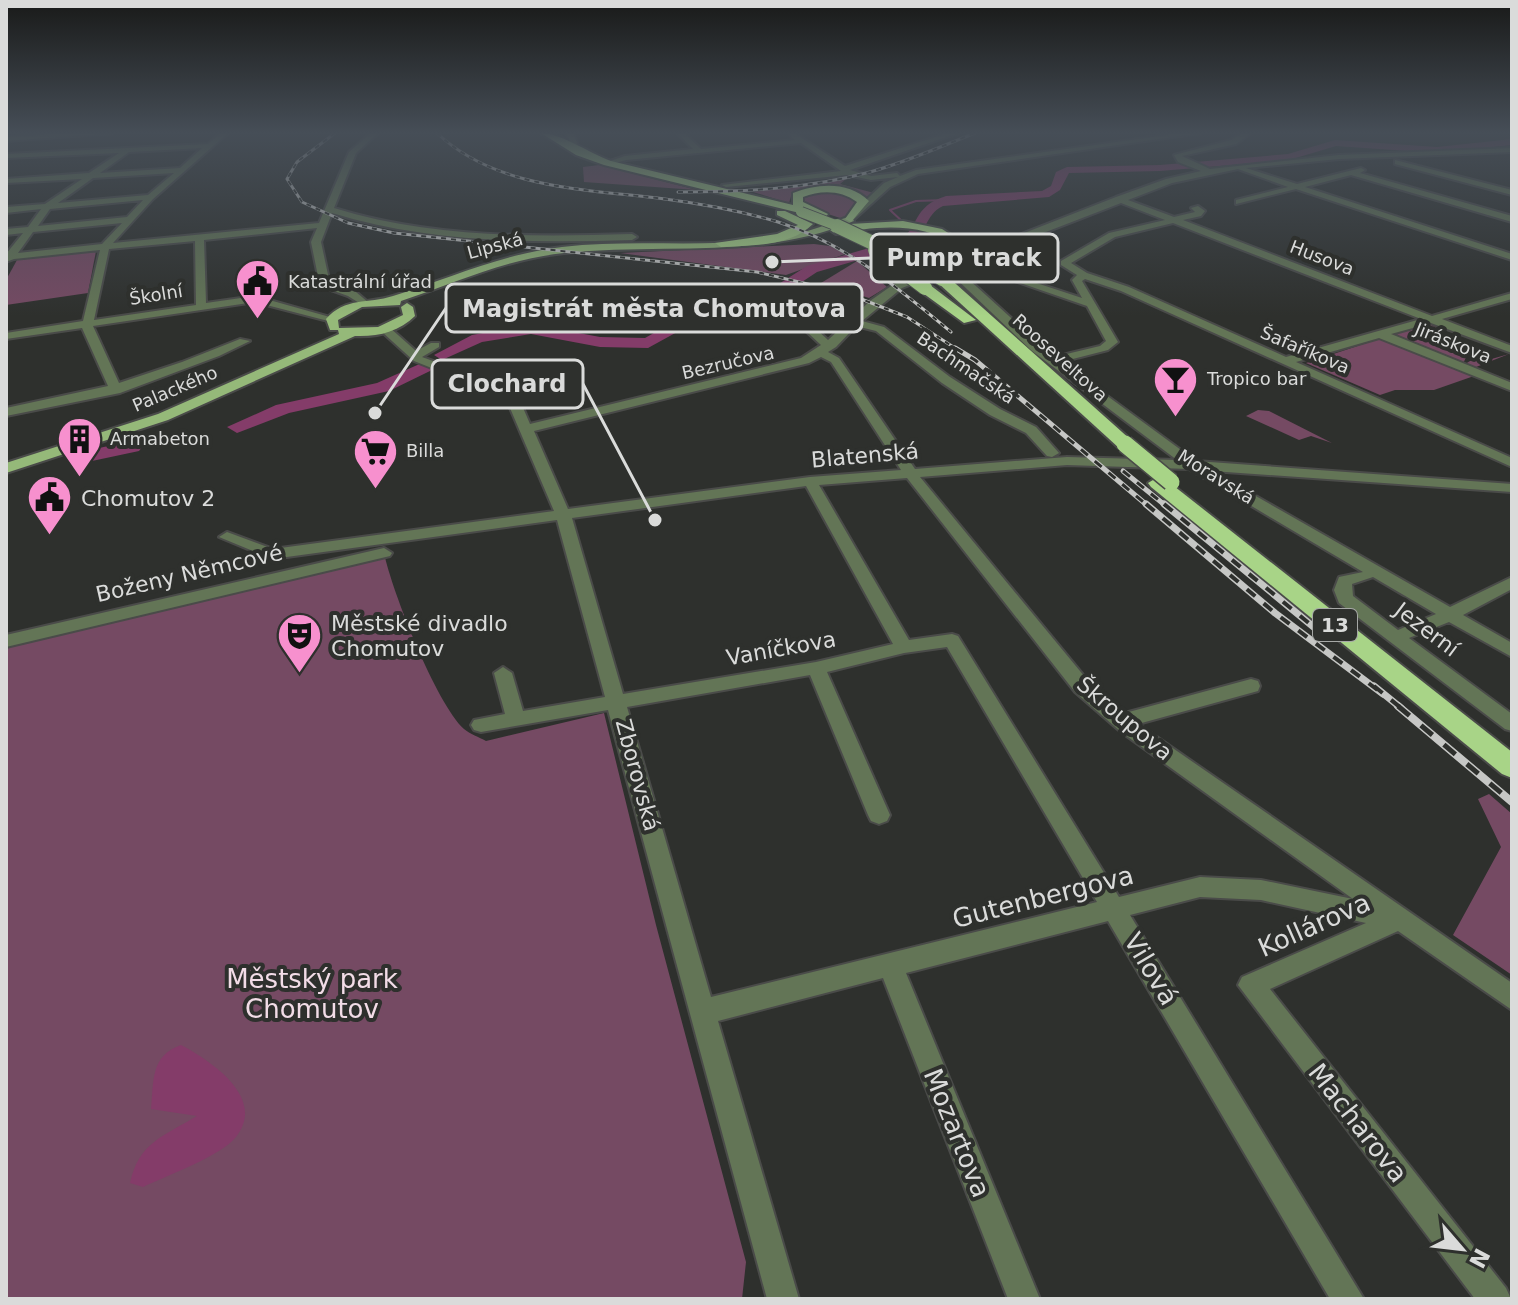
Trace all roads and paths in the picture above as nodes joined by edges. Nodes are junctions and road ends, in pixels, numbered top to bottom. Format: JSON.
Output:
{"nodes":[{"id":1,"x":65,"y":194,"type":"edge"},
{"id":2,"x":153,"y":194,"type":"edge"},
{"id":3,"x":335,"y":194,"type":"edge"},
{"id":4,"x":719,"y":194,"type":"edge"},
{"id":5,"x":727,"y":194,"type":"edge"},
{"id":6,"x":734,"y":194,"type":"edge"},
{"id":7,"x":801,"y":194,"type":"edge"},
{"id":8,"x":853,"y":194,"type":"edge"},
{"id":9,"x":878,"y":194,"type":"edge"},
{"id":10,"x":880,"y":194,"type":"edge"},
{"id":11,"x":1135,"y":194,"type":"edge"},
{"id":12,"x":1267,"y":194,"type":"edge"},
{"id":13,"x":1319,"y":194,"type":"edge"},
{"id":14,"x":1425,"y":194,"type":"edge"},
{"id":15,"x":150,"y":197,"type":"junction"},
{"id":16,"x":1119,"y":199,"type":"junction"},
{"id":17,"x":1239,"y":202,"type":"dead end"},
{"id":18,"x":48,"y":206,"type":"junction"},
{"id":19,"x":1195,"y":208,"type":"dead end"},
{"id":20,"x":328,"y":209,"type":"junction"},
{"id":21,"x":6,"y":210,"type":"edge"},
{"id":22,"x":824,"y":216,"type":"junction"},
{"id":23,"x":851,"y":219,"type":"junction"},
{"id":24,"x":1173,"y":219,"type":"junction"},
{"id":25,"x":1512,"y":219,"type":"edge"},
{"id":26,"x":128,"y":220,"type":"junction"},
{"id":27,"x":370,"y":222,"type":"junction"},
{"id":28,"x":322,"y":225,"type":"junction"},
{"id":29,"x":30,"y":230,"type":"junction"},
{"id":30,"x":836,"y":230,"type":"junction"},
{"id":31,"x":6,"y":232,"type":"edge"},
{"id":32,"x":199,"y":237,"type":"junction"},
{"id":33,"x":632,"y":237,"type":"dead end"},
{"id":34,"x":721,"y":243,"type":"junction"},
{"id":35,"x":770,"y":244,"type":"junction"},
{"id":36,"x":105,"y":247,"type":"junction"},
{"id":37,"x":895,"y":251,"type":"junction"},
{"id":38,"x":1512,"y":257,"type":"edge"},
{"id":39,"x":8,"y":259,"type":"edge"},
{"id":40,"x":985,"y":269,"type":"dead end"},
{"id":41,"x":1083,"y":275,"type":"junction"},
{"id":42,"x":938,"y":279,"type":"junction"},
{"id":43,"x":1510,"y":298,"type":"edge"},
{"id":44,"x":386,"y":302,"type":"junction"},
{"id":45,"x":364,"y":303,"type":"junction"},
{"id":46,"x":1090,"y":304,"type":"junction"},
{"id":47,"x":784,"y":305,"type":"dead end"},
{"id":48,"x":201,"y":306,"type":"junction"},
{"id":49,"x":407,"y":307,"type":"junction"},
{"id":50,"x":336,"y":319,"type":"junction"},
{"id":51,"x":1430,"y":319,"type":"junction"},
{"id":52,"x":854,"y":322,"type":"junction"},
{"id":53,"x":88,"y":324,"type":"junction"},
{"id":54,"x":385,"y":329,"type":"junction"},
{"id":55,"x":354,"y":332,"type":"junction"},
{"id":56,"x":1380,"y":334,"type":"junction"},
{"id":57,"x":6,"y":336,"type":"edge"},
{"id":58,"x":244,"y":341,"type":"dead end"},
{"id":59,"x":435,"y":345,"type":"dead end"},
{"id":60,"x":827,"y":349,"type":"junction"},
{"id":61,"x":1036,"y":349,"type":"junction"},
{"id":62,"x":1512,"y":350,"type":"edge"},
{"id":63,"x":418,"y":358,"type":"junction"},
{"id":64,"x":1054,"y":360,"type":"junction"},
{"id":65,"x":1292,"y":364,"type":"junction"},
{"id":66,"x":1512,"y":387,"type":"edge"},
{"id":67,"x":116,"y":390,"type":"junction"},
{"id":68,"x":6,"y":412,"type":"edge"},
{"id":69,"x":526,"y":429,"type":"junction"},
{"id":70,"x":1119,"y":442,"type":"junction"},
{"id":71,"x":1052,"y":453,"type":"dead end"},
{"id":72,"x":6,"y":461,"type":"edge"},
{"id":73,"x":1512,"y":463,"type":"edge"},
{"id":74,"x":1192,"y":465,"type":"junction"},
{"id":75,"x":6,"y":468,"type":"edge"},
{"id":76,"x":909,"y":474,"type":"junction"},
{"id":77,"x":810,"y":481,"type":"junction"},
{"id":78,"x":1165,"y":482,"type":"junction"},
{"id":79,"x":1512,"y":488,"type":"edge"},
{"id":80,"x":563,"y":514,"type":"junction"},
{"id":81,"x":227,"y":537,"type":"dead end"},
{"id":82,"x":384,"y":553,"type":"dead end"},
{"id":83,"x":1366,"y":576,"type":"dead end"},
{"id":84,"x":1512,"y":582,"type":"edge"},
{"id":85,"x":1450,"y":615,"type":"junction"},
{"id":86,"x":1397,"y":636,"type":"junction"},
{"id":87,"x":952,"y":640,"type":"joint"},
{"id":88,"x":6,"y":641,"type":"edge"},
{"id":89,"x":904,"y":647,"type":"junction"},
{"id":90,"x":1512,"y":651,"type":"edge"},
{"id":91,"x":816,"y":668,"type":"junction"},
{"id":92,"x":504,"y":673,"type":"dead end"},
{"id":93,"x":1251,"y":686,"type":"dead end"},
{"id":94,"x":618,"y":700,"type":"junction"},
{"id":95,"x":516,"y":719,"type":"junction"},
{"id":96,"x":1123,"y":721,"type":"junction"},
{"id":97,"x":1512,"y":724,"type":"edge"},
{"id":98,"x":481,"y":725,"type":"dead end"},
{"id":99,"x":1512,"y":753,"type":"edge"},
{"id":100,"x":1512,"y":767,"type":"edge"},
{"id":101,"x":879,"y":815,"type":"dead end"},
{"id":102,"x":1115,"y":908,"type":"junction"},
{"id":103,"x":1401,"y":919,"type":"junction"},
{"id":104,"x":891,"y":967,"type":"junction"},
{"id":105,"x":1251,"y":985,"type":"joint"},
{"id":106,"x":1512,"y":998,"type":"edge"},
{"id":107,"x":703,"y":1012,"type":"junction"},
{"id":108,"x":783,"y":1299,"type":"edge"},
{"id":109,"x":1024,"y":1299,"type":"edge"},
{"id":110,"x":1348,"y":1299,"type":"edge"},
{"id":111,"x":1495,"y":1299,"type":"edge"}],
"edges":[{"from":1,"to":18,"type":"street"},
{"from":2,"to":15,"type":"street"},
{"from":3,"to":20,"type":"street"},
{"from":4,"to":34,"type":"highway"},
{"from":5,"to":37,"type":"highway","bridge":true},
{"from":6,"to":22,"type":"highway"},
{"from":7,"to":22,"type":"highway"},
{"from":8,"to":23,"type":"highway"},
{"from":9,"to":23,"type":"street","name":"Lipská"},
{"from":10,"to":30,"type":"street","name":"Lipská"},
{"from":11,"to":16,"type":"street","name":"Bezručova"},
{"from":12,"to":17,"type":"street"},
{"from":13,"to":38,"type":"street"},
{"from":14,"to":25,"type":"street"},
{"from":15,"to":18,"type":"street"},
{"from":15,"to":26,"type":"street"},
{"from":16,"to":24,"type":"street","name":"Husova"},
{"from":16,"to":42,"type":"street","name":"Bezručova"},
{"from":18,"to":21,"type":"street"},
{"from":18,"to":29,"type":"street"},
{"from":19,"to":24,"type":"street"},
{"from":20,"to":27,"type":"street","name":"Lipská"},
{"from":20,"to":28,"type":"street"},
{"from":22,"to":37,"type":"highway","bridge":true},
{"from":23,"to":34,"type":"main road","name":"Lipská"},
{"from":24,"to":41,"type":"street"},
{"from":24,"to":51,"type":"street","name":"Husova"},
{"from":26,"to":29,"type":"street"},
{"from":26,"to":36,"type":"street"},
{"from":27,"to":28,"type":"street"},
{"from":27,"to":33,"type":"street","name":"Lipská"},
{"from":28,"to":32,"type":"street"},
{"from":28,"to":45,"type":"street"},
{"from":29,"to":31,"type":"street"},
{"from":29,"to":39,"type":"street"},
{"from":30,"to":35,"type":"main road","name":"Lipská"},
{"from":30,"to":37,"type":"highway"},
{"from":32,"to":36,"type":"street"},
{"from":32,"to":48,"type":"street"},
{"from":34,"to":44,"type":"main road","name":"Lipská"},
{"from":35,"to":42,"type":"highway","bridge":true},
{"from":35,"to":49,"type":"main road","name":"Lipská"},
{"from":36,"to":39,"type":"street"},
{"from":36,"to":53,"type":"street"},
{"from":37,"to":42,"type":"highway","bridge":true},
{"from":40,"to":46,"type":"street"},
{"from":41,"to":46,"type":"street","name":"Rooseveltova"},
{"from":41,"to":65,"type":"street","name":"Šafaříkova"},
{"from":42,"to":52,"type":"street","name":"Bezručova"},
{"from":42,"to":61,"type":"street","name":"Moravská"},
{"from":42,"to":70,"type":"highway","number":"13"},
{"from":43,"to":51,"type":"street","name":"Jiráskova"},
{"from":44,"to":45,"type":"main road","name":"Palackého"},
{"from":44,"to":49,"type":"main road"},
{"from":45,"to":50,"type":"main road","name":"Palackého"},
{"from":46,"to":64,"type":"street","name":"Rooseveltova"},
{"from":47,"to":60,"type":"street","name":"Škroupova"},
{"from":48,"to":50,"type":"street","name":"Školní"},
{"from":48,"to":53,"type":"street","name":"Školní"},
{"from":49,"to":54,"type":"main road","name":"Lipská"},
{"from":50,"to":55,"type":"main road"},
{"from":50,"to":72,"type":"main road","name":"Palackého"},
{"from":51,"to":56,"type":"street","name":"Jiráskova"},
{"from":51,"to":62,"type":"street","name":"Husova"},
{"from":52,"to":60,"type":"street","name":"Bezručova"},
{"from":52,"to":71,"type":"street","name":"Bachmačská"},
{"from":53,"to":57,"type":"street","name":"Školní"},
{"from":53,"to":67,"type":"street"},
{"from":54,"to":55,"type":"main road"},
{"from":54,"to":63,"type":"street","name":"Zborovská"},
{"from":55,"to":75,"type":"main road","name":"Palackého"},
{"from":56,"to":65,"type":"street","name":"Jiráskova"},
{"from":56,"to":66,"type":"street","name":"Jiráskova"},
{"from":58,"to":67,"type":"street"},
{"from":59,"to":63,"type":"street"},
{"from":60,"to":69,"type":"street","name":"Bezručova"},
{"from":60,"to":76,"type":"street","name":"Škroupova"},
{"from":61,"to":64,"type":"street","name":"Moravská"},
{"from":61,"to":70,"type":"street","name":"Rooseveltova"},
{"from":63,"to":69,"type":"street","name":"Zborovská"},
{"from":64,"to":74,"type":"street","name":"Moravská"},
{"from":65,"to":73,"type":"street","name":"Šafaříkova"},
{"from":67,"to":68,"type":"street"},
{"from":69,"to":80,"type":"street","name":"Zborovská"},
{"from":70,"to":78,"type":"highway","number":"13"},
{"from":74,"to":76,"type":"street","name":"Blatenská"},
{"from":74,"to":79,"type":"street","name":"Blatenská"},
{"from":74,"to":85,"type":"street","name":"Moravská"},
{"from":76,"to":77,"type":"street","name":"Blatenská"},
{"from":76,"to":96,"type":"street","name":"Škroupova"},
{"from":77,"to":80,"type":"street","name":"Blatenská"},
{"from":77,"to":89,"type":"street"},
{"from":78,"to":99,"type":"highway","number":"13"},
{"from":78,"to":100,"type":"highway","number":"13"},
{"from":80,"to":81,"type":"street","name":"Blatenská"},
{"from":80,"to":94,"type":"street","name":"Zborovská"},
{"from":82,"to":88,"type":"street","name":"Boženy Němcové"},
{"from":83,"to":86,"type":"street","name":"Jezerní"},
{"from":84,"to":85,"type":"street"},
{"from":85,"to":86,"type":"street"},
{"from":85,"to":90,"type":"street","name":"Moravská"},
{"from":86,"to":97,"type":"street","name":"Jezerní"},
{"from":87,"to":89,"type":"street","name":"Vaníčkova"},
{"from":87,"to":102,"type":"street","name":"Vilová"},
{"from":89,"to":91,"type":"street","name":"Vaníčkova"},
{"from":91,"to":94,"type":"street","name":"Vaníčkova"},
{"from":91,"to":101,"type":"street"},
{"from":92,"to":95,"type":"street"},
{"from":93,"to":96,"type":"street"},
{"from":94,"to":95,"type":"street","name":"Vaníčkova"},
{"from":94,"to":107,"type":"street","name":"Zborovská"},
{"from":95,"to":98,"type":"street","name":"Vaníčkova"},
{"from":96,"to":103,"type":"street","name":"Škroupova"},
{"from":102,"to":103,"type":"street","name":"Gutenbergova"},
{"from":102,"to":104,"type":"street","name":"Gutenbergova"},
{"from":102,"to":110,"type":"street","name":"Vilová"},
{"from":103,"to":105,"type":"street","name":"Kollárova"},
{"from":103,"to":106,"type":"street","name":"Škroupova"},
{"from":104,"to":107,"type":"street","name":"Gutenbergova"},
{"from":104,"to":109,"type":"street","name":"Mozartova"},
{"from":105,"to":111,"type":"street","name":"Macharova"},
{"from":107,"to":108,"type":"street","name":"Zborovská"}]}
